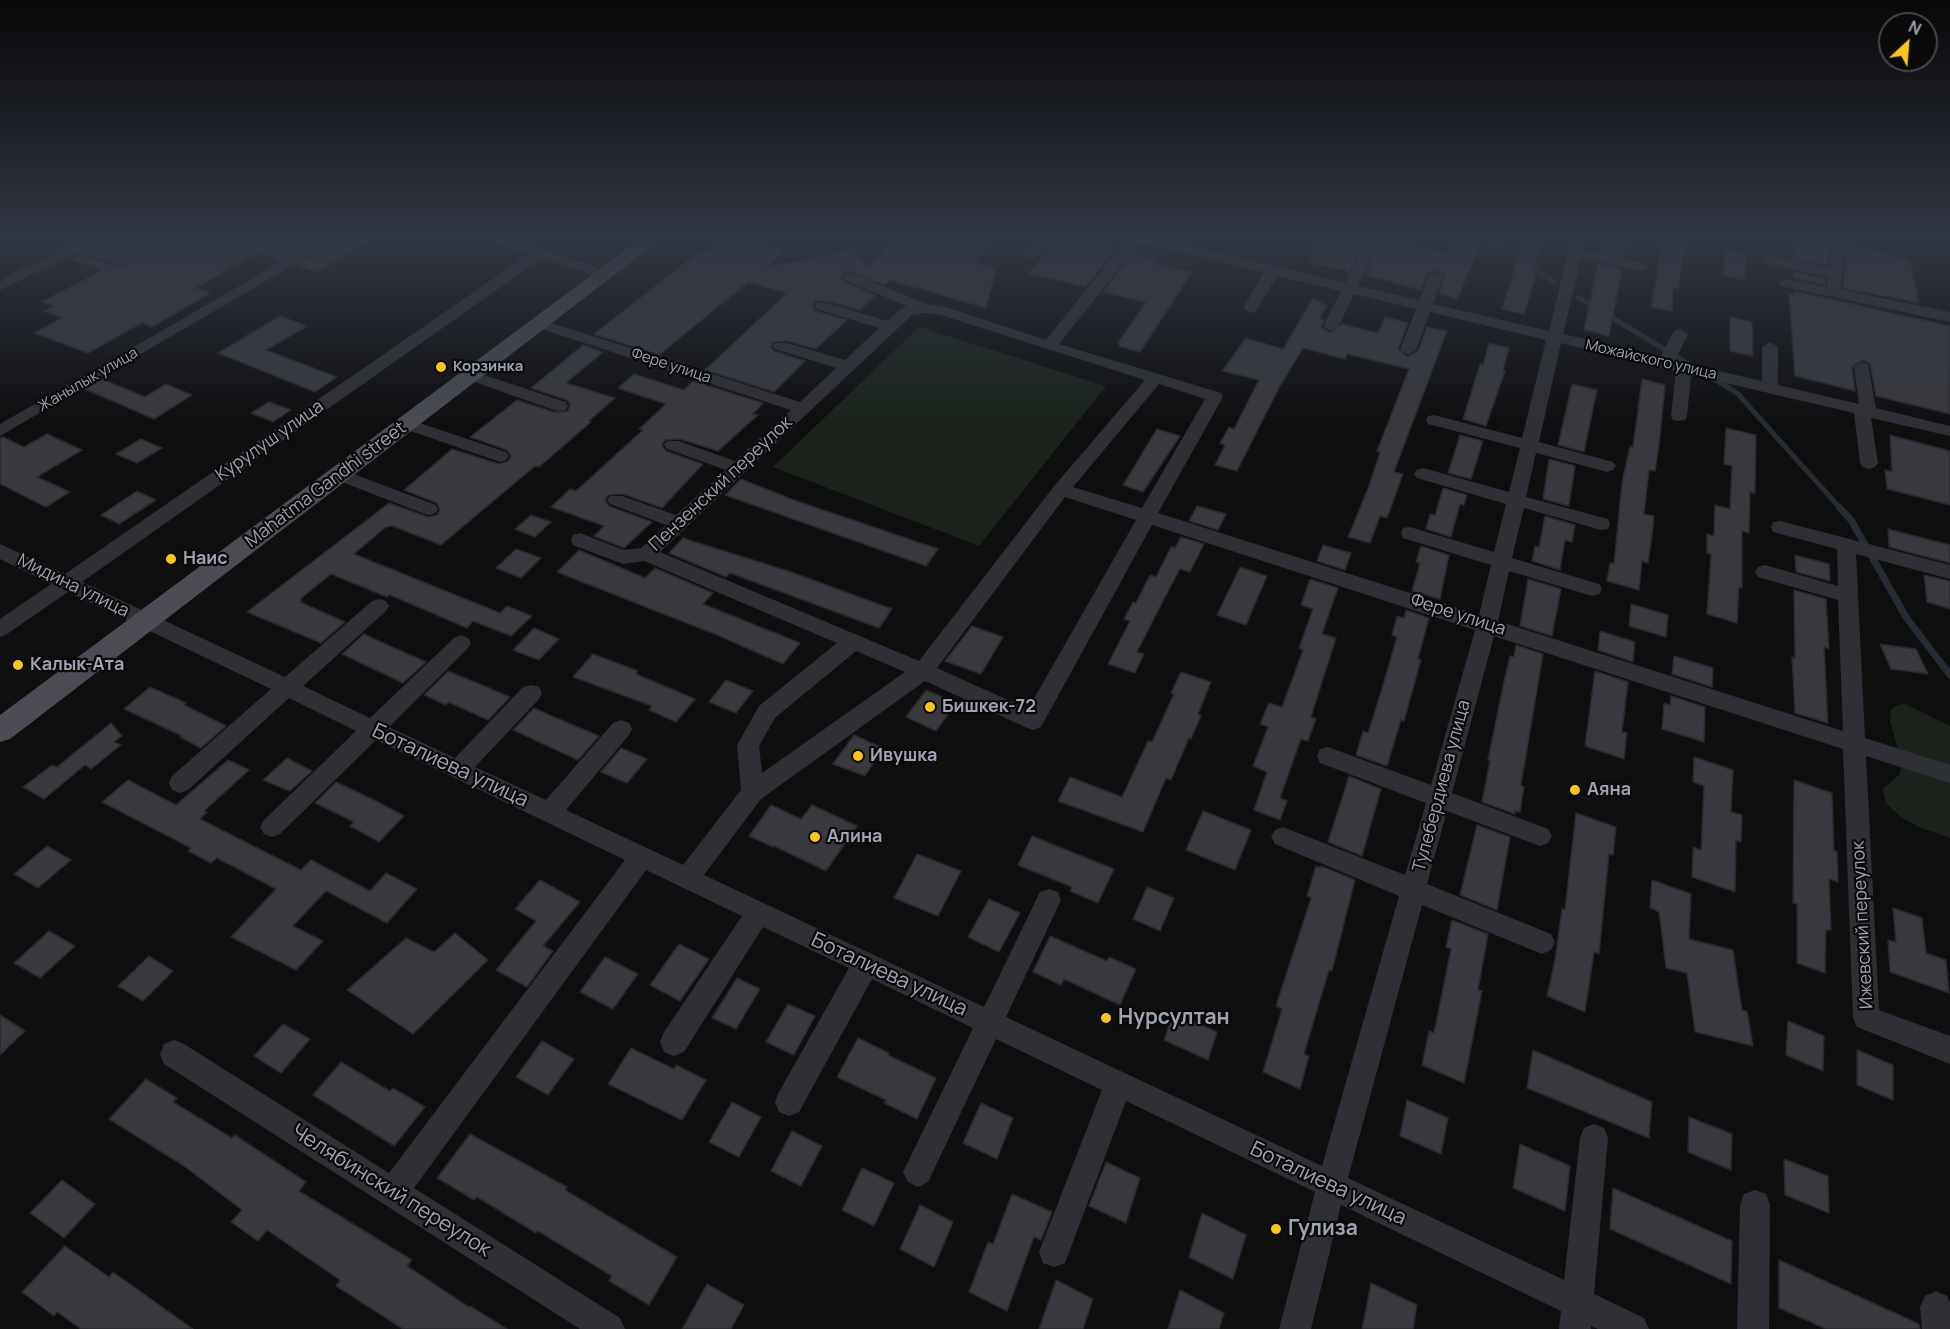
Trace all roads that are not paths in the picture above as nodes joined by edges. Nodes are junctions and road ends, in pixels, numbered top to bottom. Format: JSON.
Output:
{"nodes":[{"id":1,"x":224,"y":301,"type":"edge"},
{"id":2,"x":471,"y":301,"type":"edge"},
{"id":3,"x":570,"y":301,"type":"edge"},
{"id":4,"x":907,"y":301,"type":"edge"},
{"id":5,"x":1085,"y":301,"type":"edge"},
{"id":6,"x":1255,"y":301,"type":"edge"},
{"id":7,"x":1343,"y":301,"type":"edge"},
{"id":8,"x":1400,"y":301,"type":"edge"},
{"id":9,"x":1427,"y":301,"type":"edge"},
{"id":10,"x":1563,"y":301,"type":"edge"},
{"id":11,"x":1872,"y":301,"type":"edge"},
{"id":12,"x":822,"y":306,"type":"dead end"},
{"id":13,"x":1425,"y":307,"type":"junction"},
{"id":14,"x":924,"y":308,"type":"junction"},
{"id":15,"x":1251,"y":308,"type":"dead end"},
{"id":16,"x":1950,"y":317,"type":"edge"},
{"id":17,"x":540,"y":324,"type":"junction"},
{"id":18,"x":888,"y":326,"type":"junction"},
{"id":19,"x":1331,"y":326,"type":"dead end"},
{"id":20,"x":1680,"y":334,"type":"dead end"},
{"id":21,"x":1555,"y":338,"type":"junction"},
{"id":22,"x":781,"y":346,"type":"dead end"},
{"id":23,"x":1049,"y":346,"type":"junction"},
{"id":24,"x":1770,"y":347,"type":"dead end"},
{"id":25,"x":1408,"y":350,"type":"dead end"},
{"id":26,"x":1665,"y":364,"type":"junction"},
{"id":27,"x":847,"y":366,"type":"junction"},
{"id":28,"x":1862,"y":367,"type":"dead end"},
{"id":29,"x":1684,"y":368,"type":"junction"},
{"id":30,"x":472,"y":376,"type":"junction"},
{"id":31,"x":1156,"y":378,"type":"junction"},
{"id":32,"x":1770,"y":389,"type":"junction"},
{"id":33,"x":560,"y":406,"type":"dead end"},
{"id":34,"x":802,"y":408,"type":"junction"},
{"id":35,"x":1865,"y":411,"type":"junction"},
{"id":36,"x":1680,"y":416,"type":"dead end"},
{"id":37,"x":1434,"y":420,"type":"dead end"},
{"id":38,"x":408,"y":424,"type":"junction"},
{"id":39,"x":0,"y":431,"type":"edge"},
{"id":40,"x":1950,"y":431,"type":"edge"},
{"id":41,"x":673,"y":445,"type":"dead end"},
{"id":42,"x":1529,"y":446,"type":"junction"},
{"id":43,"x":500,"y":456,"type":"dead end"},
{"id":44,"x":1869,"y":463,"type":"dead end"},
{"id":45,"x":1607,"y":466,"type":"dead end"},
{"id":46,"x":738,"y":468,"type":"junction"},
{"id":47,"x":1423,"y":474,"type":"dead end"},
{"id":48,"x":340,"y":475,"type":"junction"},
{"id":49,"x":1061,"y":489,"type":"junction"},
{"id":50,"x":616,"y":500,"type":"dead end"},
{"id":51,"x":1516,"y":500,"type":"junction"},
{"id":52,"x":429,"y":509,"type":"dead end"},
{"id":53,"x":1147,"y":516,"type":"junction"},
{"id":54,"x":679,"y":523,"type":"junction"},
{"id":55,"x":1601,"y":524,"type":"dead end"},
{"id":56,"x":1780,"y":527,"type":"dead end"},
{"id":57,"x":1410,"y":533,"type":"dead end"},
{"id":58,"x":580,"y":540,"type":"dead end"},
{"id":59,"x":1846,"y":544,"type":"junction"},
{"id":60,"x":0,"y":551,"type":"edge"},
{"id":61,"x":646,"y":554,"type":"junction"},
{"id":62,"x":1502,"y":561,"type":"junction"},
{"id":63,"x":1765,"y":572,"type":"dead end"},
{"id":64,"x":1950,"y":572,"type":"edge"},
{"id":65,"x":67,"y":583,"type":"junction"},
{"id":66,"x":1592,"y":589,"type":"dead end"},
{"id":67,"x":1848,"y":596,"type":"junction"},
{"id":68,"x":379,"y":606,"type":"dead end"},
{"id":69,"x":146,"y":621,"type":"junction"},
{"id":70,"x":1487,"y":624,"type":"junction"},
{"id":71,"x":0,"y":629,"type":"edge"},
{"id":72,"x":854,"y":641,"type":"junction"},
{"id":73,"x":461,"y":643,"type":"dead end"},
{"id":74,"x":923,"y":671,"type":"junction"},
{"id":75,"x":286,"y":688,"type":"junction"},
{"id":76,"x":531,"y":693,"type":"dead end"},
{"id":77,"x":373,"y":729,"type":"junction"},
{"id":78,"x":621,"y":729,"type":"dead end"},
{"id":79,"x":0,"y":731,"type":"edge"},
{"id":80,"x":1854,"y":743,"type":"junction"},
{"id":81,"x":1328,"y":756,"type":"dead end"},
{"id":82,"x":458,"y":770,"type":"junction"},
{"id":83,"x":1950,"y":774,"type":"edge"},
{"id":84,"x":180,"y":783,"type":"dead end"},
{"id":85,"x":753,"y":792,"type":"junction"},
{"id":86,"x":1439,"y":799,"type":"junction"},
{"id":87,"x":549,"y":813,"type":"junction"},
{"id":88,"x":272,"y":827,"type":"dead end"},
{"id":89,"x":1540,"y":836,"type":"dead end"},
{"id":90,"x":1283,"y":837,"type":"dead end"},
{"id":91,"x":642,"y":857,"type":"junction"},
{"id":92,"x":687,"y":879,"type":"junction"},
{"id":93,"x":1413,"y":890,"type":"junction"},
{"id":94,"x":1049,"y":900,"type":"dead end"},
{"id":95,"x":758,"y":913,"type":"junction"},
{"id":96,"x":1542,"y":942,"type":"dead end"},
{"id":97,"x":866,"y":964,"type":"junction"},
{"id":98,"x":990,"y":1023,"type":"junction"},
{"id":99,"x":674,"y":1042,"type":"dead end"},
{"id":100,"x":1950,"y":1050,"type":"edge"},
{"id":101,"x":174,"y":1054,"type":"dead end"},
{"id":102,"x":1118,"y":1084,"type":"junction"},
{"id":103,"x":789,"y":1102,"type":"dead end"},
{"id":104,"x":1594,"y":1138,"type":"dead end"},
{"id":105,"x":918,"y":1172,"type":"dead end"},
{"id":106,"x":1332,"y":1186,"type":"junction"},
{"id":107,"x":393,"y":1192,"type":"junction"},
{"id":108,"x":1755,"y":1205,"type":"dead end"},
{"id":109,"x":1054,"y":1252,"type":"dead end"},
{"id":110,"x":1576,"y":1316,"type":"edge"},
{"id":111,"x":609,"y":1329,"type":"edge"},
{"id":112,"x":1295,"y":1329,"type":"edge"},
{"id":113,"x":1633,"y":1329,"type":"edge"},
{"id":114,"x":1754,"y":1329,"type":"edge"}],
"edges":[{"from":1,"to":39,"type":"street","name":"Жанылык улица"},
{"from":2,"to":65,"type":"street","name":"Курулуш улица"},
{"from":3,"to":17,"type":"main road","name":"Mahatma Gandhi street"},
{"from":4,"to":14,"type":"street"},
{"from":5,"to":23,"type":"street"},
{"from":6,"to":15,"type":"street"},
{"from":7,"to":19,"type":"street"},
{"from":8,"to":13,"type":"street","name":"Можайского улица"},
{"from":9,"to":13,"type":"street"},
{"from":10,"to":21,"type":"street","name":"Тулебердиева улица"},
{"from":11,"to":16,"type":"street"},
{"from":12,"to":18,"type":"street"},
{"from":13,"to":21,"type":"street","name":"Можайского улица"},
{"from":13,"to":25,"type":"street"},
{"from":14,"to":18,"type":"street","name":"Пензенский переулок"},
{"from":14,"to":23,"type":"street"},
{"from":17,"to":30,"type":"main road","name":"Mahatma Gandhi street"},
{"from":17,"to":34,"type":"street","name":"Фере улица"},
{"from":18,"to":27,"type":"street","name":"Пензенский переулок"},
{"from":20,"to":26,"type":"street"},
{"from":21,"to":26,"type":"street","name":"Можайского улица"},
{"from":21,"to":42,"type":"street","name":"Тулебердиева улица"},
{"from":22,"to":27,"type":"street"},
{"from":23,"to":31,"type":"street"},
{"from":24,"to":32,"type":"street"},
{"from":26,"to":29,"type":"street","name":"Можайского улица"},
{"from":27,"to":34,"type":"street","name":"Пензенский переулок"},
{"from":28,"to":35,"type":"street"},
{"from":29,"to":32,"type":"street","name":"Можайского улица"},
{"from":29,"to":36,"type":"street"},
{"from":30,"to":33,"type":"street"},
{"from":30,"to":38,"type":"main road","name":"Mahatma Gandhi street"},
{"from":31,"to":49,"type":"street"},
{"from":31,"to":53,"type":"street"},
{"from":32,"to":35,"type":"street","name":"Можайского улица"},
{"from":34,"to":46,"type":"street","name":"Пензенский переулок"},
{"from":35,"to":40,"type":"street","name":"Можайского улица"},
{"from":35,"to":44,"type":"street"},
{"from":37,"to":42,"type":"street"},
{"from":38,"to":43,"type":"street"},
{"from":38,"to":48,"type":"main road","name":"Mahatma Gandhi street"},
{"from":41,"to":46,"type":"street"},
{"from":42,"to":45,"type":"street"},
{"from":42,"to":51,"type":"street","name":"Тулебердиева улица"},
{"from":46,"to":54,"type":"street","name":"Пензенский переулок"},
{"from":47,"to":51,"type":"street"},
{"from":48,"to":52,"type":"street"},
{"from":48,"to":69,"type":"main road","name":"Mahatma Gandhi street"},
{"from":49,"to":53,"type":"street","name":"Фере улица"},
{"from":49,"to":74,"type":"street"},
{"from":50,"to":54,"type":"street"},
{"from":51,"to":55,"type":"street"},
{"from":51,"to":62,"type":"street","name":"Тулебердиева улица"},
{"from":53,"to":70,"type":"street","name":"Фере улица"},
{"from":53,"to":74,"type":"street","name":"Пензенский переулок"},
{"from":54,"to":61,"type":"street","name":"Пензенский переулок"},
{"from":56,"to":59,"type":"street"},
{"from":57,"to":62,"type":"street"},
{"from":58,"to":61,"type":"street"},
{"from":59,"to":64,"type":"street"},
{"from":59,"to":67,"type":"street","name":"Ижевский переулок"},
{"from":60,"to":65,"type":"street","name":"Мидина улица"},
{"from":61,"to":72,"type":"street","name":"Пензенский переулок"},
{"from":62,"to":66,"type":"street"},
{"from":62,"to":70,"type":"street","name":"Тулебердиева улица"},
{"from":63,"to":67,"type":"street"},
{"from":65,"to":69,"type":"street","name":"Мидина улица"},
{"from":65,"to":71,"type":"street","name":"Курулуш улица"},
{"from":67,"to":80,"type":"street","name":"Ижевский переулок"},
{"from":68,"to":75,"type":"street"},
{"from":69,"to":75,"type":"street","name":"Боталиева улица"},
{"from":69,"to":79,"type":"main road","name":"Mahatma Gandhi street"},
{"from":70,"to":80,"type":"street","name":"Фере улица"},
{"from":70,"to":86,"type":"street","name":"Тулебердиева улица"},
{"from":72,"to":74,"type":"street","name":"Пензенский переулок"},
{"from":72,"to":85,"type":"street"},
{"from":73,"to":77,"type":"street"},
{"from":74,"to":85,"type":"street"},
{"from":75,"to":77,"type":"street","name":"Боталиева улица"},
{"from":75,"to":84,"type":"street"},
{"from":76,"to":82,"type":"street"},
{"from":77,"to":82,"type":"street","name":"Боталиева улица"},
{"from":77,"to":88,"type":"street"},
{"from":78,"to":87,"type":"street"},
{"from":80,"to":83,"type":"street"},
{"from":80,"to":100,"type":"street","name":"Ижевский переулок"},
{"from":81,"to":86,"type":"street"},
{"from":82,"to":87,"type":"street","name":"Боталиева улица"},
{"from":85,"to":92,"type":"street"},
{"from":86,"to":89,"type":"street"},
{"from":86,"to":93,"type":"street","name":"Тулебердиева улица"},
{"from":87,"to":91,"type":"street","name":"Боталиева улица"},
{"from":90,"to":93,"type":"street"},
{"from":91,"to":92,"type":"street","name":"Боталиева улица"},
{"from":91,"to":107,"type":"street"},
{"from":92,"to":95,"type":"street","name":"Боталиева улица"},
{"from":93,"to":96,"type":"street"},
{"from":93,"to":106,"type":"street","name":"Тулебердиева улица"},
{"from":94,"to":98,"type":"street"},
{"from":95,"to":97,"type":"street","name":"Боталиева улица"},
{"from":95,"to":99,"type":"street"},
{"from":97,"to":98,"type":"street","name":"Боталиева улица"},
{"from":97,"to":103,"type":"street"},
{"from":98,"to":102,"type":"street","name":"Боталиева улица"},
{"from":98,"to":105,"type":"street"},
{"from":101,"to":107,"type":"street","name":"Челябинский переулок"},
{"from":102,"to":106,"type":"street","name":"Боталиева улица"},
{"from":102,"to":109,"type":"street"},
{"from":104,"to":110,"type":"street"},
{"from":106,"to":110,"type":"street","name":"Боталиева улица"},
{"from":106,"to":112,"type":"street","name":"Тулебердиева улица"},
{"from":107,"to":111,"type":"street","name":"Челябинский переулок"},
{"from":108,"to":114,"type":"street"},
{"from":110,"to":113,"type":"street","name":"Боталиева улица"}]}
